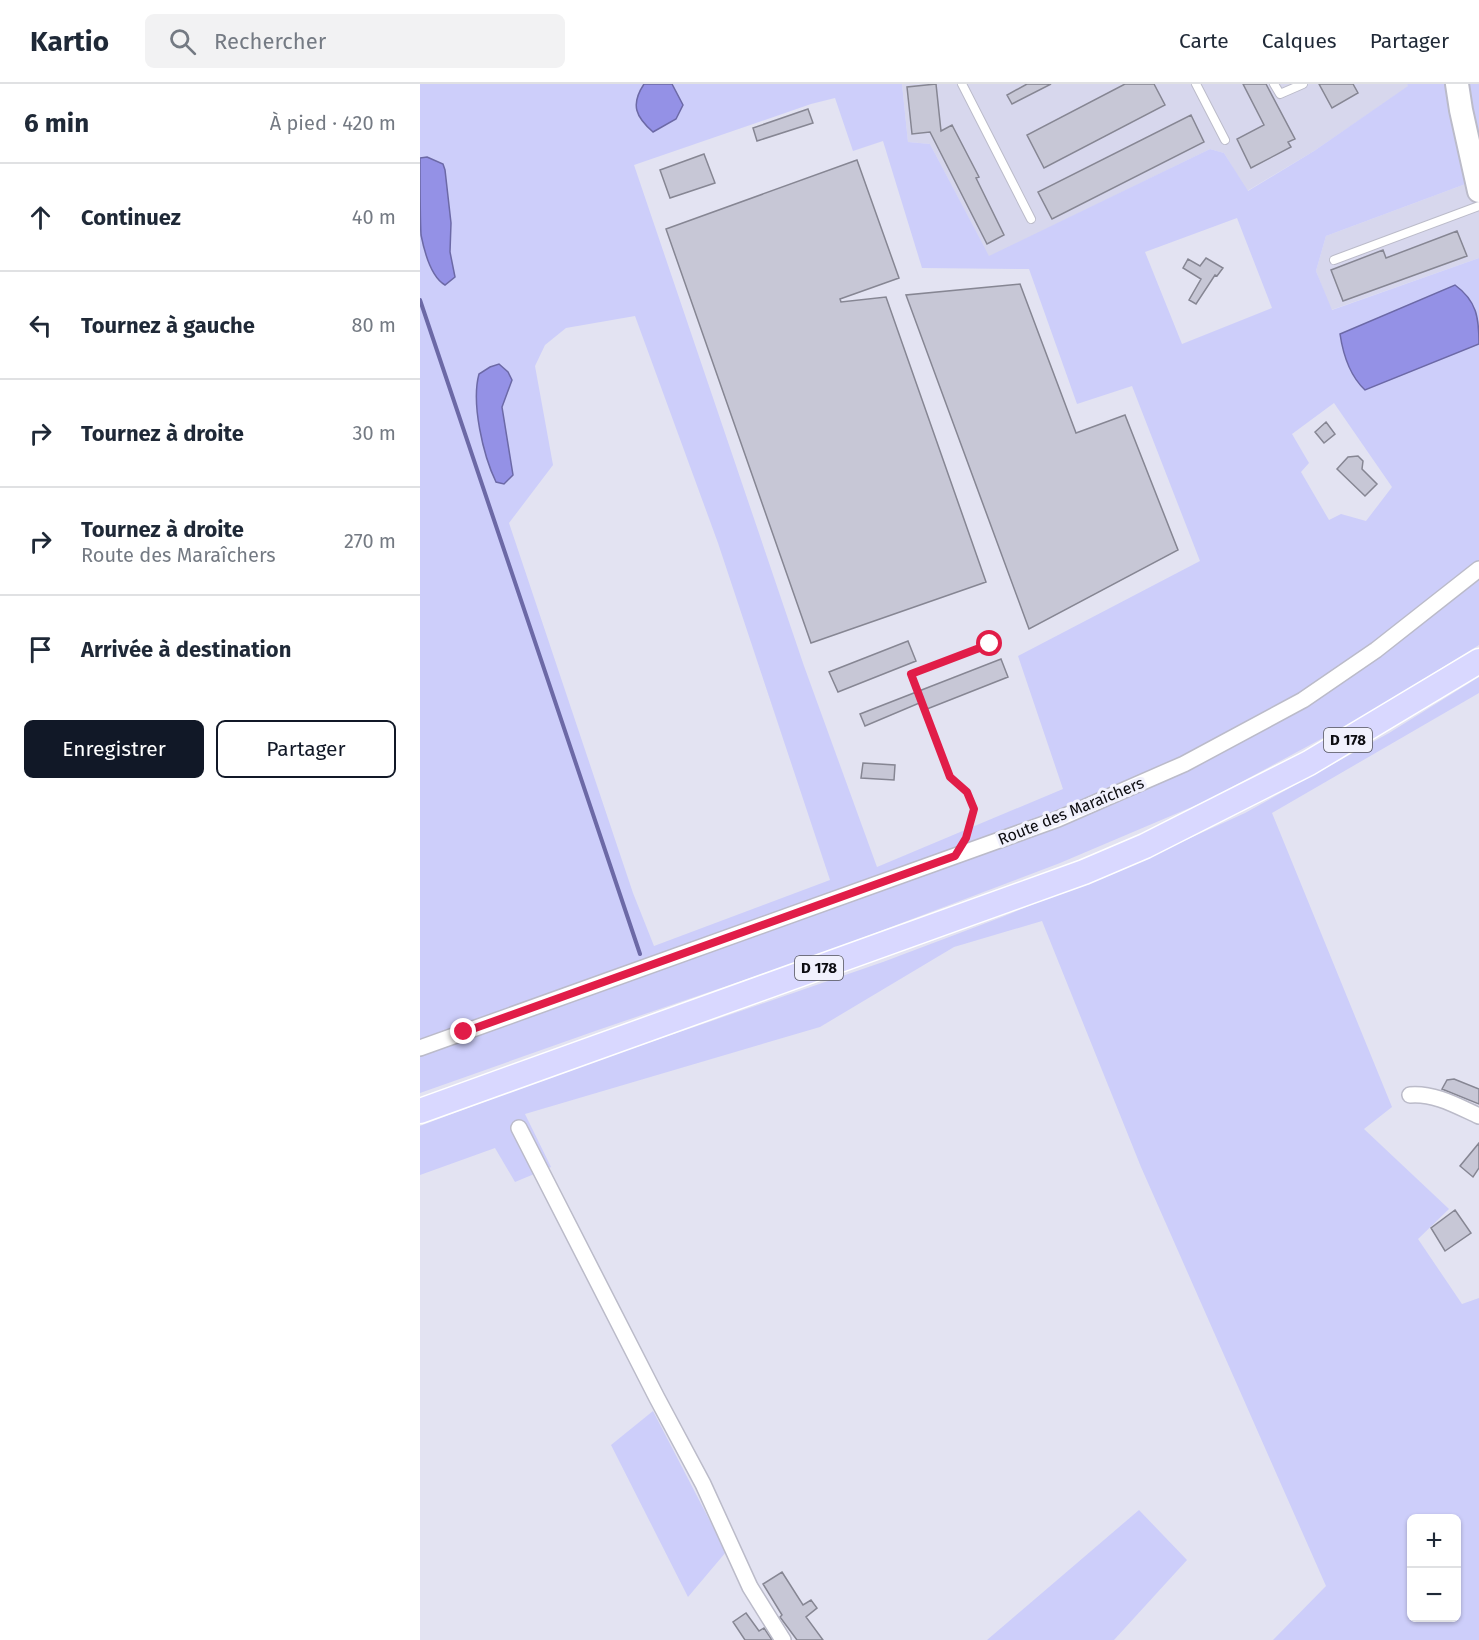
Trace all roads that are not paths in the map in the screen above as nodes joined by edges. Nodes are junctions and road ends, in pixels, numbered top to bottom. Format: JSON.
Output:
{"nodes":[{"id":1,"x":962,"y":84,"type":"edge"},
{"id":2,"x":1196,"y":84,"type":"edge"},
{"id":3,"x":1274,"y":84,"type":"edge"},
{"id":4,"x":1303,"y":84,"type":"edge"},
{"id":5,"x":1457,"y":84,"type":"edge"},
{"id":6,"x":1226,"y":140,"type":"dead end"},
{"id":7,"x":1479,"y":191,"type":"edge"},
{"id":8,"x":1479,"y":206,"type":"edge"},
{"id":9,"x":1031,"y":219,"type":"dead end"},
{"id":10,"x":1334,"y":261,"type":"dead end"},
{"id":11,"x":1479,"y":569,"type":"edge"},
{"id":12,"x":1479,"y":661,"type":"edge"},
{"id":13,"x":420,"y":1048,"type":"edge"},
{"id":14,"x":1410,"y":1095,"type":"dead end"},
{"id":15,"x":420,"y":1111,"type":"edge"},
{"id":16,"x":1479,"y":1116,"type":"edge"},
{"id":17,"x":519,"y":1128,"type":"dead end"},
{"id":18,"x":783,"y":1640,"type":"edge"}],
"edges":[{"from":1,"to":9,"type":"lane"},
{"from":2,"to":6,"type":"lane"},
{"from":3,"to":4,"type":"lane"},
{"from":5,"to":7,"type":"street"},
{"from":8,"to":10,"type":"lane"},
{"from":11,"to":13,"type":"street","name":"Route des Maraîchers"},
{"from":12,"to":15,"type":"main road","number":"D 178"},
{"from":14,"to":16,"type":"street"},
{"from":17,"to":18,"type":"street"}]}
